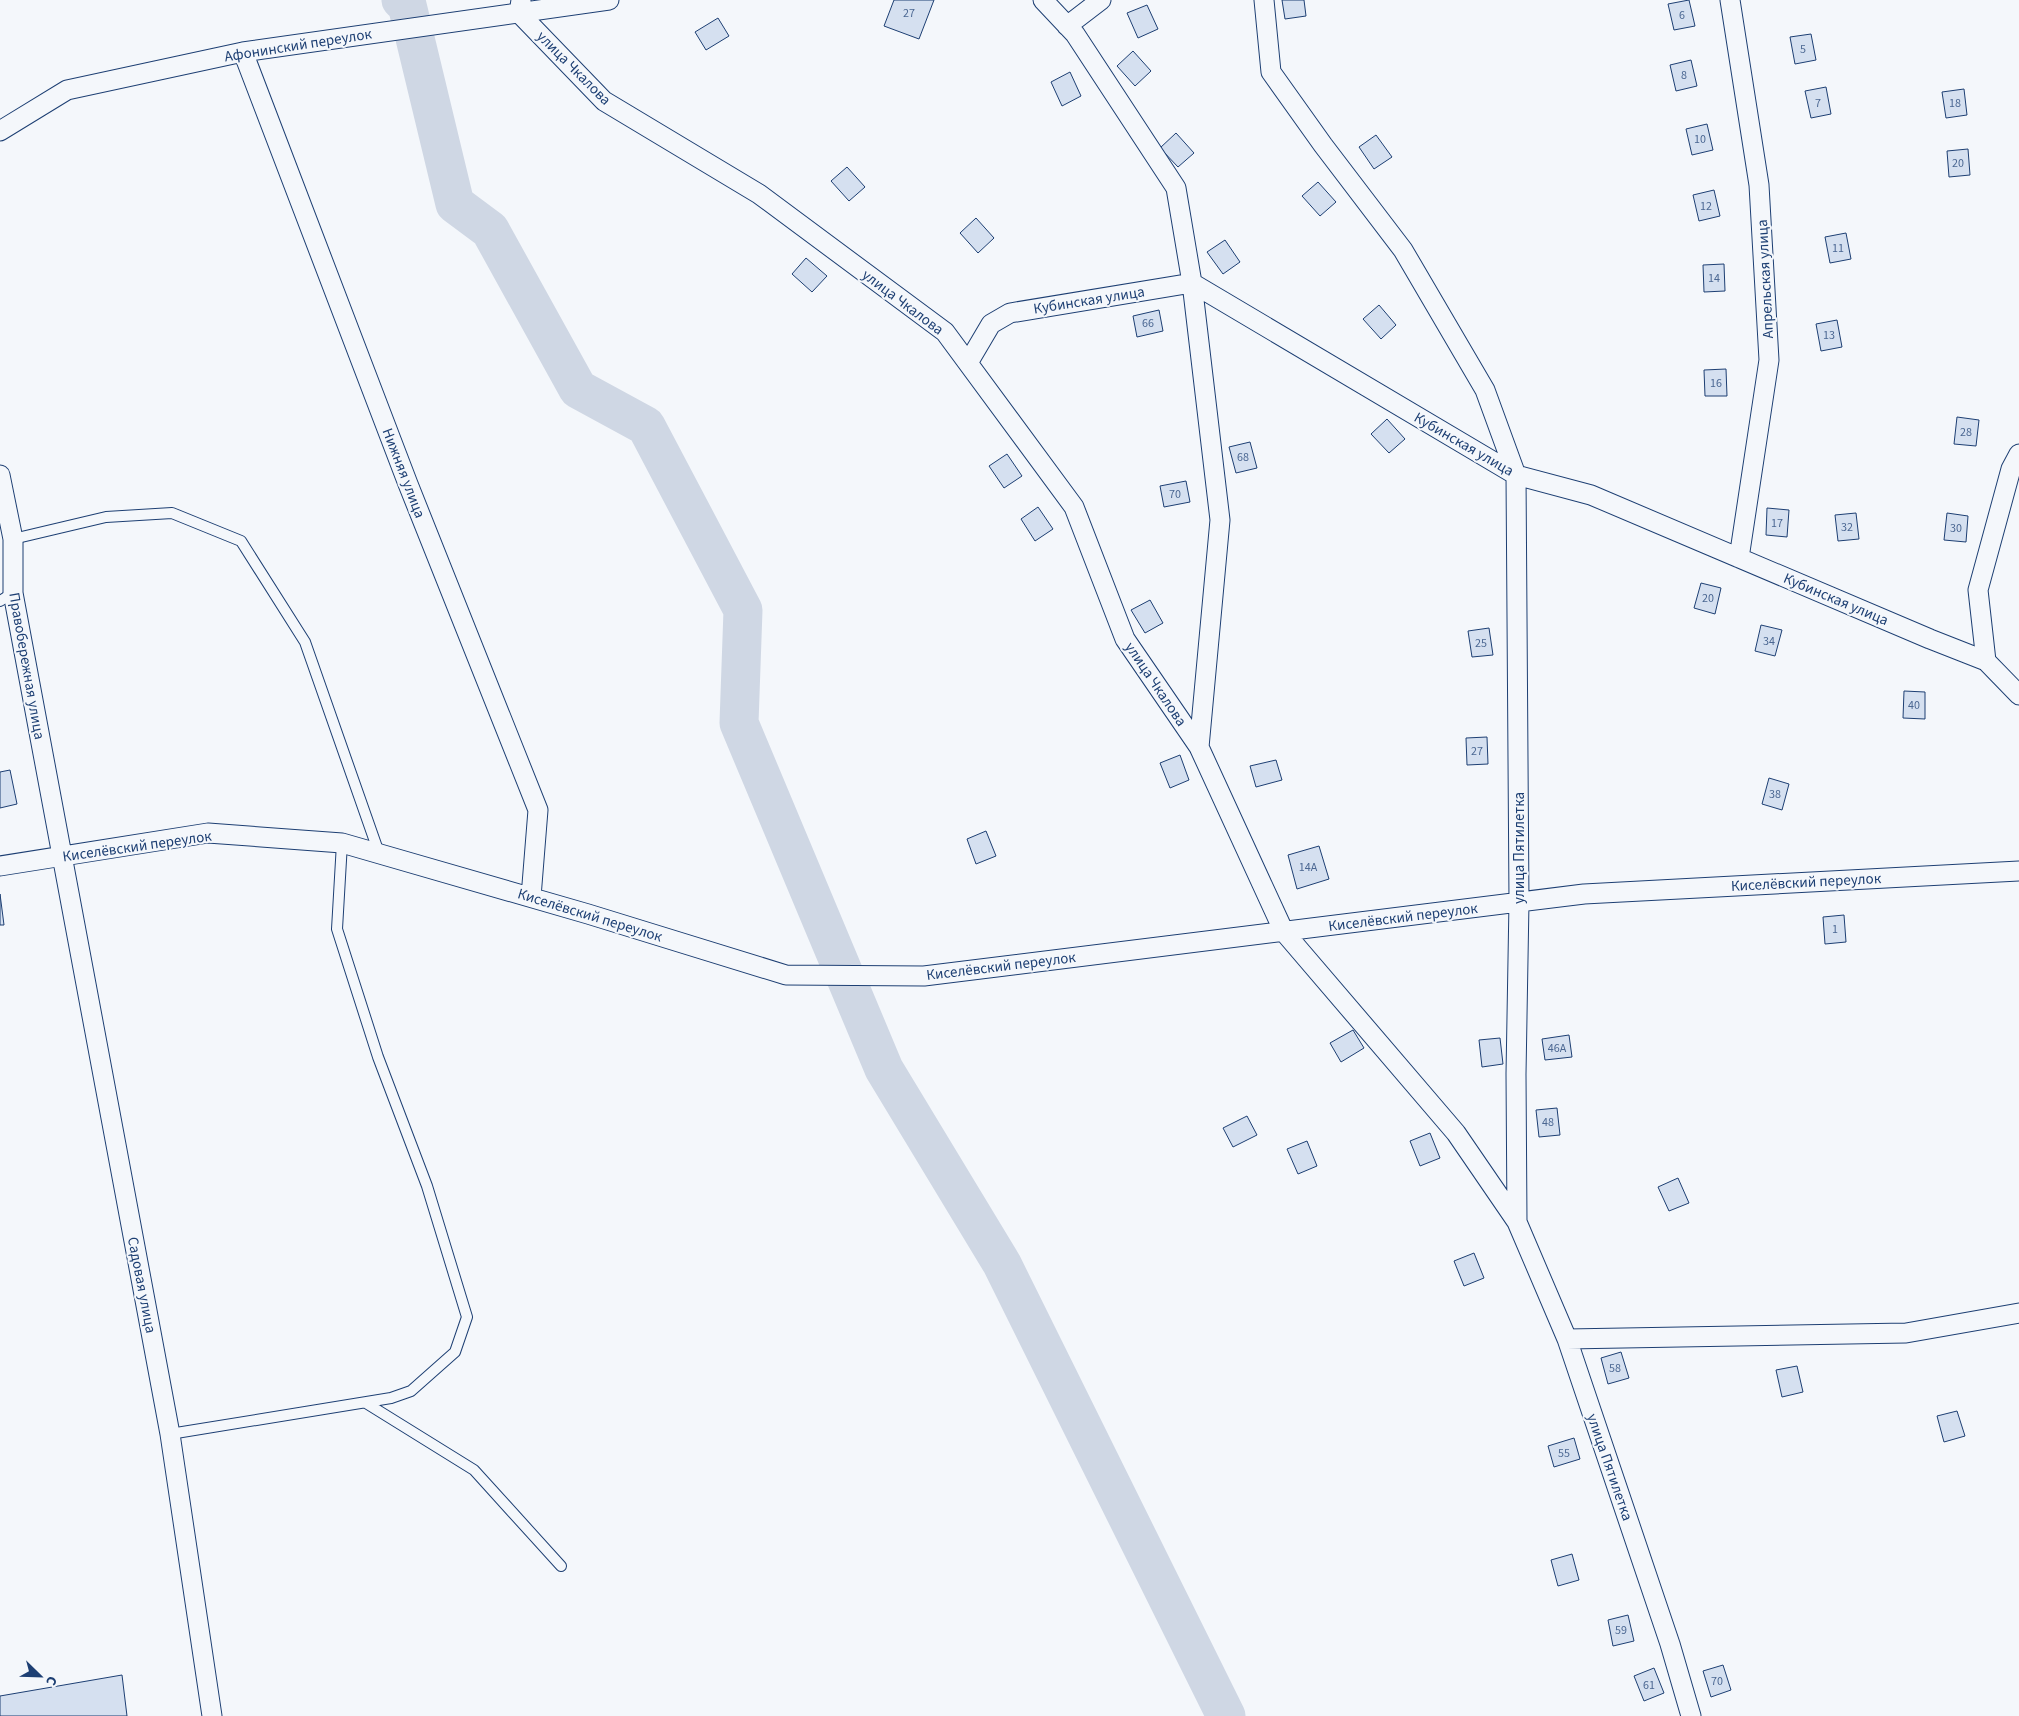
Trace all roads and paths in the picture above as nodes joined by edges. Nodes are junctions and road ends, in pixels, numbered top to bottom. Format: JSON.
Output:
{"nodes":[{"id":1,"x":609,"y":0,"type":"edge"},
{"id":2,"x":1043,"y":0,"type":"edge"},
{"id":3,"x":1101,"y":0,"type":"edge"},
{"id":4,"x":1264,"y":0,"type":"edge"},
{"id":5,"x":1730,"y":0,"type":"edge"},
{"id":6,"x":520,"y":6,"type":"edge"},
{"id":7,"x":1068,"y":26,"type":"junction"},
{"id":8,"x":243,"y":52,"type":"junction"},
{"id":9,"x":0,"y":131,"type":"edge"},
{"id":10,"x":1192,"y":283,"type":"junction"},
{"id":11,"x":968,"y":363,"type":"junction"},
{"id":12,"x":2019,"y":454,"type":"edge"},
{"id":13,"x":1516,"y":475,"type":"junction"},
{"id":14,"x":0,"y":476,"type":"edge"},
{"id":15,"x":13,"y":539,"type":"junction"},
{"id":16,"x":1739,"y":558,"type":"junction"},
{"id":17,"x":7,"y":597,"type":"edge"},
{"id":18,"x":1986,"y":661,"type":"junction"},
{"id":19,"x":2019,"y":696,"type":"edge"},
{"id":20,"x":1199,"y":747,"type":"junction"},
{"id":21,"x":342,"y":843,"type":"junction"},
{"id":22,"x":379,"y":853,"type":"junction"},
{"id":23,"x":61,"y":856,"type":"junction"},
{"id":24,"x":0,"y":866,"type":"edge"},
{"id":25,"x":2019,"y":871,"type":"edge"},
{"id":26,"x":531,"y":897,"type":"junction"},
{"id":27,"x":1519,"y":902,"type":"junction"},
{"id":28,"x":1284,"y":932,"type":"junction"},
{"id":29,"x":1517,"y":1222,"type":"junction"},
{"id":30,"x":2019,"y":1313,"type":"edge"},
{"id":31,"x":1567,"y":1339,"type":"junction"},
{"id":32,"x":366,"y":1403,"type":"junction"},
{"id":33,"x":170,"y":1434,"type":"junction"},
{"id":34,"x":561,"y":1566,"type":"dead end"},
{"id":35,"x":212,"y":1716,"type":"edge"},
{"id":36,"x":1691,"y":1716,"type":"edge"}],
"edges":[{"from":1,"to":6,"type":"street","name":"Афонинский переулок"},
{"from":2,"to":7,"type":"street","name":"улица Чкалова"},
{"from":3,"to":7,"type":"street"},
{"from":4,"to":13,"type":"street","name":"улица Пятилетка"},
{"from":5,"to":16,"type":"street","name":"Апрельская улица"},
{"from":6,"to":8,"type":"street","name":"Афонинский переулок"},
{"from":6,"to":11,"type":"street","name":"улица Чкалова"},
{"from":7,"to":10,"type":"street","name":"улица Чкалова"},
{"from":8,"to":9,"type":"street","name":"Афонинский переулок"},
{"from":8,"to":26,"type":"street","name":"Нижняя улица"},
{"from":10,"to":11,"type":"street","name":"Кубинская улица"},
{"from":10,"to":13,"type":"street","name":"Кубинская улица"},
{"from":10,"to":20,"type":"street","name":"улица Чкалова"},
{"from":11,"to":20,"type":"street","name":"улица Чкалова"},
{"from":12,"to":18,"type":"street"},
{"from":13,"to":16,"type":"street","name":"Кубинская улица"},
{"from":13,"to":27,"type":"street","name":"улица Пятилетка"},
{"from":14,"to":15,"type":"street","name":"Правобережная улица"},
{"from":15,"to":17,"type":"street","name":"Правобережная улица"},
{"from":15,"to":22,"type":"lane"},
{"from":16,"to":18,"type":"street","name":"Кубинская улица"},
{"from":17,"to":23,"type":"street","name":"Правобережная улица"},
{"from":18,"to":19,"type":"street","name":"Кубинская улица"},
{"from":20,"to":28,"type":"street","name":"улица Пятилетка"},
{"from":21,"to":22,"type":"street","name":"Киселёвский переулок"},
{"from":21,"to":23,"type":"street","name":"Киселёвский переулок"},
{"from":21,"to":32,"type":"lane"},
{"from":22,"to":26,"type":"street","name":"Киселёвский переулок"},
{"from":23,"to":24,"type":"street","name":"Киселёвский переулок"},
{"from":23,"to":33,"type":"street","name":"Садовая улица"},
{"from":25,"to":27,"type":"street","name":"Киселёвский переулок"},
{"from":26,"to":28,"type":"street","name":"Киселёвский переулок"},
{"from":27,"to":28,"type":"street","name":"Киселёвский переулок"},
{"from":27,"to":29,"type":"street","name":"улица Пятилетка"},
{"from":28,"to":29,"type":"street","name":"улица Пятилетка"},
{"from":29,"to":31,"type":"street","name":"улица Пятилетка"},
{"from":30,"to":31,"type":"street"},
{"from":31,"to":36,"type":"street","name":"улица Пятилетка"},
{"from":32,"to":33,"type":"lane"},
{"from":32,"to":34,"type":"lane"},
{"from":33,"to":35,"type":"street","name":"Садовая улица"}]}
